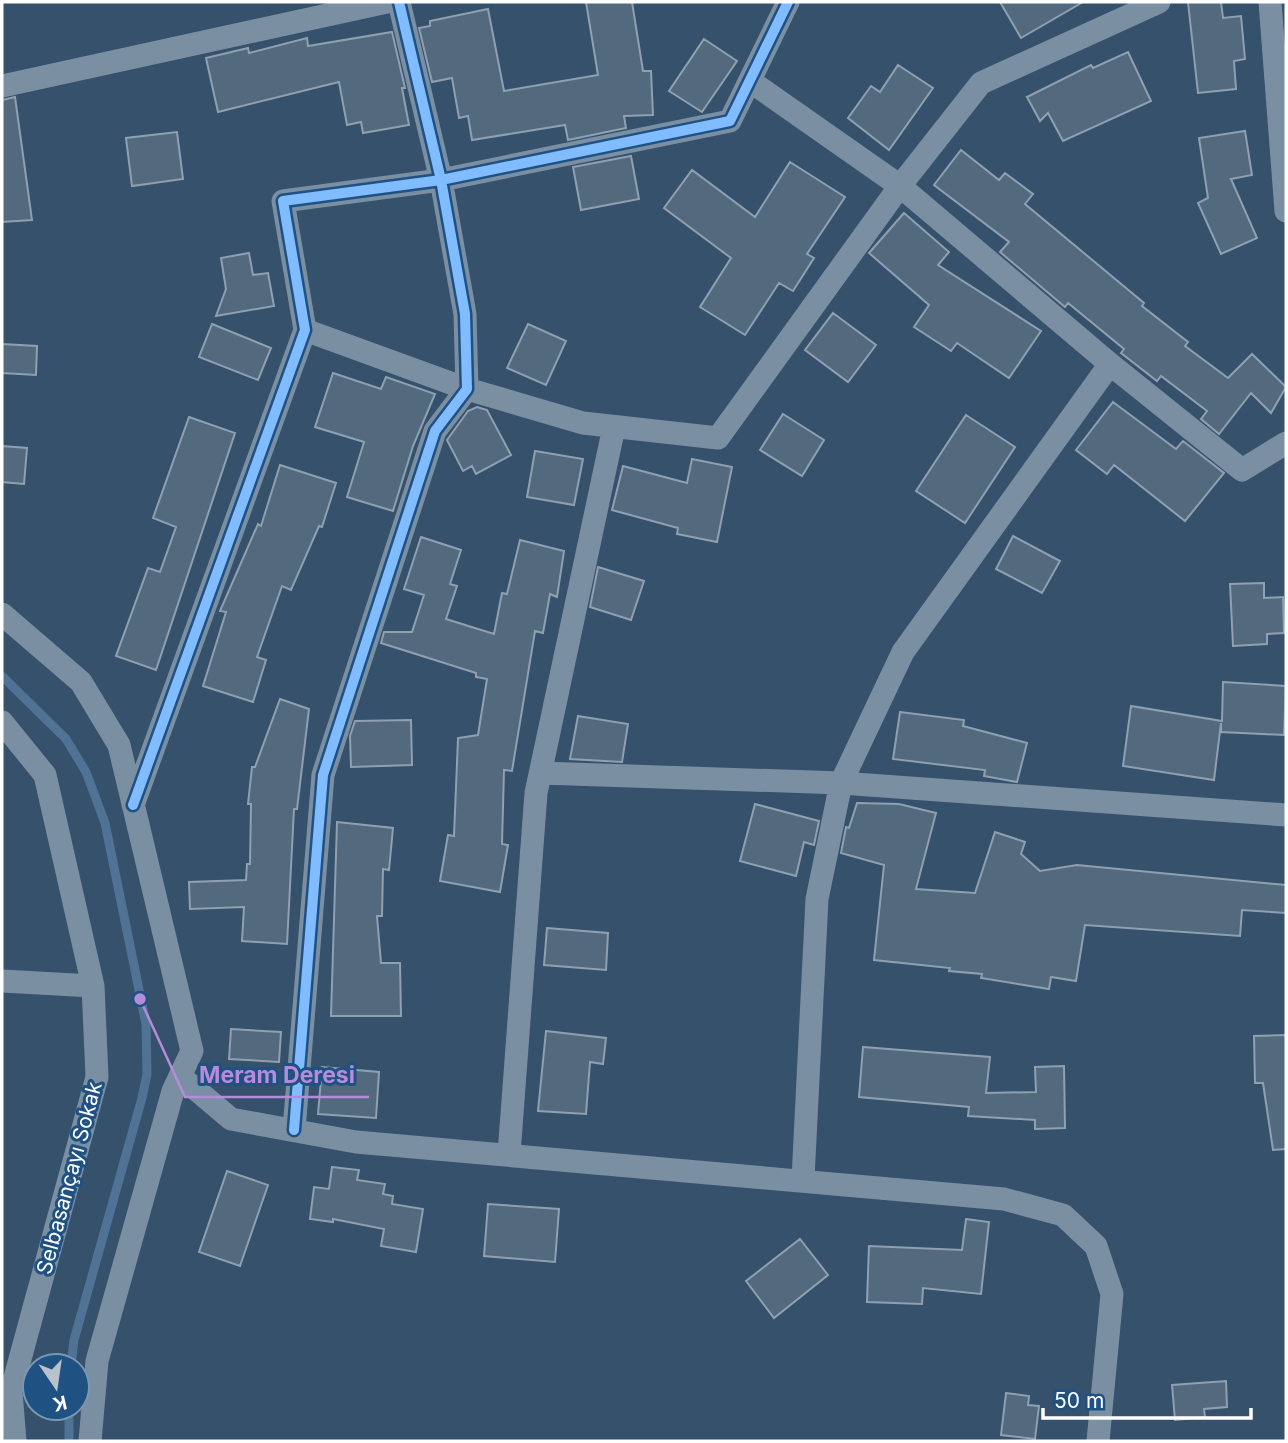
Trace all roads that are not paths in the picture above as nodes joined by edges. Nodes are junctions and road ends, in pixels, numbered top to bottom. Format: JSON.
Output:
{"nodes":[{"id":1,"x":387,"y":2,"type":"edge"},
{"id":2,"x":399,"y":2,"type":"edge"},
{"id":3,"x":788,"y":2,"type":"edge"},
{"id":4,"x":1159,"y":2,"type":"edge"},
{"id":5,"x":1269,"y":2,"type":"edge"},
{"id":6,"x":750,"y":80,"type":"junction"},
{"id":7,"x":2,"y":86,"type":"edge"},
{"id":8,"x":441,"y":180,"type":"junction"},
{"id":9,"x":900,"y":186,"type":"junction"},
{"id":10,"x":1285,"y":200,"type":"edge"},
{"id":11,"x":305,"y":330,"type":"junction"},
{"id":12,"x":1110,"y":364,"type":"junction"},
{"id":13,"x":467,"y":389,"type":"junction"},
{"id":14,"x":614,"y":427,"type":"junction"},
{"id":15,"x":1286,"y":443,"type":"edge"},
{"id":16,"x":2,"y":614,"type":"edge"},
{"id":17,"x":2,"y":722,"type":"edge"},
{"id":18,"x":541,"y":773,"type":"junction"},
{"id":19,"x":841,"y":783,"type":"junction"},
{"id":20,"x":133,"y":805,"type":"junction"},
{"id":21,"x":1286,"y":815,"type":"edge"},
{"id":22,"x":2,"y":981,"type":"edge"},
{"id":23,"x":93,"y":985,"type":"junction"},
{"id":24,"x":180,"y":1076,"type":"junction"},
{"id":25,"x":294,"y":1130,"type":"junction"},
{"id":26,"x":509,"y":1154,"type":"junction"},
{"id":27,"x":803,"y":1179,"type":"junction"},
{"id":28,"x":6,"y":1392,"type":"edge"},
{"id":29,"x":15,"y":1441,"type":"edge"},
{"id":30,"x":90,"y":1441,"type":"edge"},
{"id":31,"x":1098,"y":1441,"type":"edge"}],
"edges":[{"from":1,"to":7,"type":"street"},
{"from":2,"to":8,"type":"street"},
{"from":3,"to":6,"type":"street"},
{"from":4,"to":9,"type":"street"},
{"from":5,"to":10,"type":"street"},
{"from":6,"to":8,"type":"street"},
{"from":6,"to":9,"type":"street"},
{"from":8,"to":11,"type":"street"},
{"from":8,"to":13,"type":"street"},
{"from":9,"to":12,"type":"street"},
{"from":9,"to":14,"type":"street"},
{"from":11,"to":13,"type":"street"},
{"from":11,"to":20,"type":"street"},
{"from":12,"to":15,"type":"street"},
{"from":12,"to":19,"type":"street"},
{"from":13,"to":14,"type":"street"},
{"from":13,"to":25,"type":"street"},
{"from":14,"to":18,"type":"street"},
{"from":16,"to":20,"type":"street"},
{"from":17,"to":23,"type":"street","name":"Selbasançayı Sokak"},
{"from":18,"to":19,"type":"street"},
{"from":18,"to":26,"type":"street"},
{"from":19,"to":21,"type":"street"},
{"from":19,"to":27,"type":"street"},
{"from":20,"to":24,"type":"street"},
{"from":22,"to":23,"type":"street"},
{"from":23,"to":28,"type":"street","name":"Selbasançayı Sokak"},
{"from":24,"to":25,"type":"street"},
{"from":24,"to":30,"type":"street"},
{"from":25,"to":26,"type":"street"},
{"from":26,"to":27,"type":"street"},
{"from":27,"to":31,"type":"street"},
{"from":28,"to":29,"type":"street","name":"Selbasançayı Sokak"}]}
